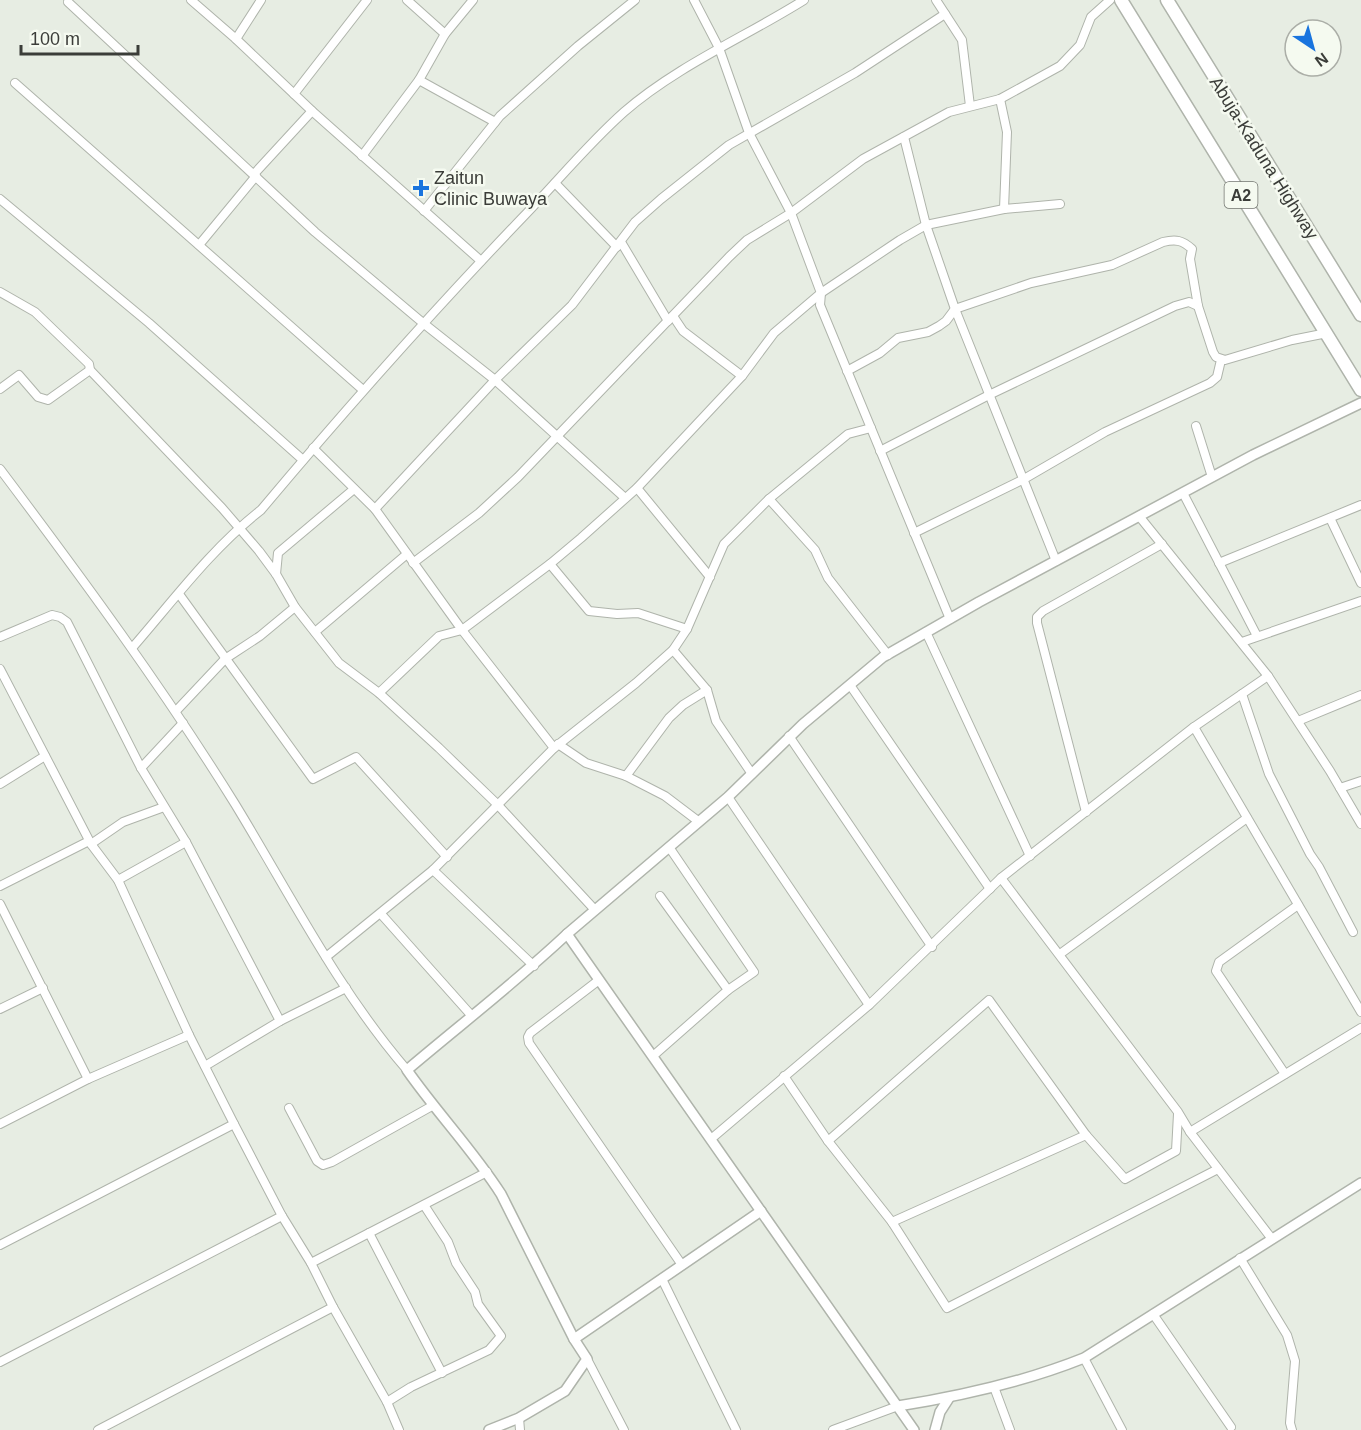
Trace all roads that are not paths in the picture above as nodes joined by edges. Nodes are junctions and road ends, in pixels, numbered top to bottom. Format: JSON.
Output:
{"nodes":[{"id":1,"x":191,"y":0,"type":"edge"},
{"id":2,"x":261,"y":0,"type":"edge"},
{"id":3,"x":367,"y":0,"type":"edge"},
{"id":4,"x":407,"y":0,"type":"edge"},
{"id":5,"x":473,"y":0,"type":"edge"},
{"id":6,"x":635,"y":0,"type":"edge"},
{"id":7,"x":694,"y":0,"type":"edge"},
{"id":8,"x":804,"y":0,"type":"edge"},
{"id":9,"x":936,"y":0,"type":"edge"},
{"id":10,"x":1110,"y":0,"type":"edge"},
{"id":11,"x":1121,"y":0,"type":"edge"},
{"id":12,"x":1167,"y":0,"type":"edge"},
{"id":13,"x":68,"y":2,"type":"dead end"},
{"id":14,"x":945,"y":14,"type":"junction"},
{"id":15,"x":445,"y":34,"type":"junction"},
{"id":16,"x":236,"y":39,"type":"junction"},
{"id":17,"x":719,"y":48,"type":"junction"},
{"id":18,"x":419,"y":80,"type":"junction"},
{"id":19,"x":15,"y":83,"type":"dead end"},
{"id":20,"x":294,"y":94,"type":"junction"},
{"id":21,"x":1000,"y":99,"type":"junction"},
{"id":22,"x":970,"y":106,"type":"junction"},
{"id":23,"x":312,"y":111,"type":"junction"},
{"id":24,"x":495,"y":122,"type":"junction"},
{"id":25,"x":749,"y":133,"type":"junction"},
{"id":26,"x":904,"y":137,"type":"junction"},
{"id":27,"x":362,"y":156,"type":"junction"},
{"id":28,"x":255,"y":175,"type":"junction"},
{"id":29,"x":555,"y":183,"type":"junction"},
{"id":30,"x":0,"y":200,"type":"edge"},
{"id":31,"x":1060,"y":204,"type":"dead end"},
{"id":32,"x":1004,"y":209,"type":"junction"},
{"id":33,"x":424,"y":211,"type":"junction"},
{"id":34,"x":791,"y":213,"type":"junction"},
{"id":35,"x":926,"y":225,"type":"junction"},
{"id":36,"x":619,"y":244,"type":"junction"},
{"id":37,"x":199,"y":245,"type":"junction"},
{"id":38,"x":481,"y":261,"type":"junction"},
{"id":39,"x":0,"y":292,"type":"edge"},
{"id":40,"x":820,"y":293,"type":"junction"},
{"id":41,"x":1198,"y":306,"type":"junction"},
{"id":42,"x":955,"y":309,"type":"junction"},
{"id":43,"x":1361,"y":315,"type":"edge"},
{"id":44,"x":670,"y":318,"type":"junction"},
{"id":45,"x":423,"y":323,"type":"junction"},
{"id":46,"x":1327,"y":333,"type":"junction"},
{"id":47,"x":1221,"y":360,"type":"junction"},
{"id":48,"x":90,"y":370,"type":"junction"},
{"id":49,"x":847,"y":371,"type":"junction"},
{"id":50,"x":742,"y":376,"type":"junction"},
{"id":51,"x":495,"y":380,"type":"junction"},
{"id":52,"x":0,"y":389,"type":"edge"},
{"id":53,"x":363,"y":390,"type":"junction"},
{"id":54,"x":1361,"y":390,"type":"edge"},
{"id":55,"x":989,"y":395,"type":"junction"},
{"id":56,"x":1361,"y":403,"type":"edge"},
{"id":57,"x":1196,"y":426,"type":"dead end"},
{"id":58,"x":870,"y":428,"type":"junction"},
{"id":59,"x":558,"y":435,"type":"junction"},
{"id":60,"x":313,"y":448,"type":"junction"},
{"id":61,"x":880,"y":451,"type":"junction"},
{"id":62,"x":303,"y":460,"type":"junction"},
{"id":63,"x":0,"y":469,"type":"edge"},
{"id":64,"x":1212,"y":477,"type":"junction"},
{"id":65,"x":1024,"y":479,"type":"junction"},
{"id":66,"x":637,"y":488,"type":"junction"},
{"id":67,"x":354,"y":489,"type":"junction"},
{"id":68,"x":1183,"y":493,"type":"junction"},
{"id":69,"x":625,"y":498,"type":"junction"},
{"id":70,"x":769,"y":499,"type":"junction"},
{"id":71,"x":1361,"y":505,"type":"edge"},
{"id":72,"x":375,"y":509,"type":"junction"},
{"id":73,"x":1139,"y":516,"type":"junction"},
{"id":74,"x":1330,"y":518,"type":"junction"},
{"id":75,"x":238,"y":527,"type":"junction"},
{"id":76,"x":914,"y":533,"type":"junction"},
{"id":77,"x":1162,"y":544,"type":"junction"},
{"id":78,"x":259,"y":551,"type":"junction"},
{"id":79,"x":278,"y":553,"type":"junction"},
{"id":80,"x":407,"y":554,"type":"junction"},
{"id":81,"x":1056,"y":561,"type":"junction"},
{"id":82,"x":413,"y":563,"type":"junction"},
{"id":83,"x":1219,"y":563,"type":"junction"},
{"id":84,"x":550,"y":564,"type":"junction"},
{"id":85,"x":276,"y":574,"type":"junction"},
{"id":86,"x":710,"y":577,"type":"junction"},
{"id":87,"x":1361,"y":583,"type":"edge"},
{"id":88,"x":179,"y":594,"type":"junction"},
{"id":89,"x":1361,"y":602,"type":"edge"},
{"id":90,"x":296,"y":607,"type":"junction"},
{"id":91,"x":950,"y":619,"type":"junction"},
{"id":92,"x":687,"y":629,"type":"junction"},
{"id":93,"x":462,"y":630,"type":"junction"},
{"id":94,"x":315,"y":632,"type":"junction"},
{"id":95,"x":926,"y":632,"type":"junction"},
{"id":96,"x":1257,"y":636,"type":"junction"},
{"id":97,"x":0,"y":637,"type":"edge"},
{"id":98,"x":1242,"y":642,"type":"junction"},
{"id":99,"x":132,"y":648,"type":"junction"},
{"id":100,"x":673,"y":650,"type":"junction"},
{"id":101,"x":888,"y":655,"type":"junction"},
{"id":102,"x":225,"y":659,"type":"junction"},
{"id":103,"x":0,"y":669,"type":"edge"},
{"id":104,"x":1268,"y":676,"type":"junction"},
{"id":105,"x":850,"y":685,"type":"junction"},
{"id":106,"x":707,"y":690,"type":"junction"},
{"id":107,"x":379,"y":693,"type":"junction"},
{"id":108,"x":1242,"y":694,"type":"junction"},
{"id":109,"x":1361,"y":695,"type":"edge"},
{"id":110,"x":176,"y":711,"type":"junction"},
{"id":111,"x":1298,"y":721,"type":"junction"},
{"id":112,"x":183,"y":723,"type":"junction"},
{"id":113,"x":1194,"y":728,"type":"junction"},
{"id":114,"x":789,"y":736,"type":"junction"},
{"id":115,"x":556,"y":746,"type":"junction"},
{"id":116,"x":45,"y":756,"type":"junction"},
{"id":117,"x":141,"y":768,"type":"junction"},
{"id":118,"x":752,"y":774,"type":"junction"},
{"id":119,"x":626,"y":776,"type":"junction"},
{"id":120,"x":1361,"y":782,"type":"edge"},
{"id":121,"x":0,"y":784,"type":"edge"},
{"id":122,"x":1340,"y":788,"type":"junction"},
{"id":123,"x":728,"y":796,"type":"junction"},
{"id":124,"x":497,"y":804,"type":"junction"},
{"id":125,"x":164,"y":807,"type":"junction"},
{"id":126,"x":1086,"y":812,"type":"junction"},
{"id":127,"x":1247,"y":818,"type":"junction"},
{"id":128,"x":698,"y":821,"type":"junction"},
{"id":129,"x":1361,"y":824,"type":"edge"},
{"id":130,"x":90,"y":842,"type":"junction"},
{"id":131,"x":186,"y":842,"type":"junction"},
{"id":132,"x":669,"y":847,"type":"junction"},
{"id":133,"x":1030,"y":856,"type":"junction"},
{"id":134,"x":447,"y":857,"type":"junction"},
{"id":135,"x":433,"y":870,"type":"junction"},
{"id":136,"x":1001,"y":878,"type":"junction"},
{"id":137,"x":118,"y":880,"type":"junction"},
{"id":138,"x":0,"y":886,"type":"edge"},
{"id":139,"x":990,"y":889,"type":"junction"},
{"id":140,"x":660,"y":896,"type":"dead end"},
{"id":141,"x":0,"y":904,"type":"edge"},
{"id":142,"x":1298,"y":905,"type":"junction"},
{"id":143,"x":595,"y":910,"type":"junction"},
{"id":144,"x":381,"y":914,"type":"junction"},
{"id":145,"x":1353,"y":932,"type":"dead end"},
{"id":146,"x":567,"y":934,"type":"junction"},
{"id":147,"x":932,"y":947,"type":"junction"},
{"id":148,"x":1060,"y":954,"type":"junction"},
{"id":149,"x":326,"y":957,"type":"junction"},
{"id":150,"x":534,"y":966,"type":"junction"},
{"id":151,"x":599,"y":980,"type":"junction"},
{"id":152,"x":43,"y":988,"type":"junction"},
{"id":153,"x":346,"y":988,"type":"junction"},
{"id":154,"x":728,"y":990,"type":"junction"},
{"id":155,"x":869,"y":1005,"type":"junction"},
{"id":156,"x":0,"y":1010,"type":"edge"},
{"id":157,"x":1361,"y":1012,"type":"edge"},
{"id":158,"x":471,"y":1015,"type":"junction"},
{"id":159,"x":280,"y":1022,"type":"junction"},
{"id":160,"x":1361,"y":1028,"type":"edge"},
{"id":161,"x":189,"y":1035,"type":"junction"},
{"id":162,"x":653,"y":1056,"type":"junction"},
{"id":163,"x":205,"y":1065,"type":"junction"},
{"id":164,"x":407,"y":1070,"type":"junction"},
{"id":165,"x":1285,"y":1074,"type":"junction"},
{"id":166,"x":784,"y":1076,"type":"junction"},
{"id":167,"x":88,"y":1079,"type":"junction"},
{"id":168,"x":432,"y":1106,"type":"junction"},
{"id":169,"x":289,"y":1108,"type":"dead end"},
{"id":170,"x":1178,"y":1112,"type":"junction"},
{"id":171,"x":0,"y":1124,"type":"edge"},
{"id":172,"x":234,"y":1124,"type":"junction"},
{"id":173,"x":1190,"y":1131,"type":"junction"},
{"id":174,"x":1086,"y":1135,"type":"junction"},
{"id":175,"x":711,"y":1139,"type":"junction"},
{"id":176,"x":828,"y":1141,"type":"junction"},
{"id":177,"x":1218,"y":1169,"type":"junction"},
{"id":178,"x":487,"y":1172,"type":"junction"},
{"id":179,"x":1361,"y":1183,"type":"edge"},
{"id":180,"x":424,"y":1205,"type":"junction"},
{"id":181,"x":761,"y":1211,"type":"junction"},
{"id":182,"x":282,"y":1216,"type":"junction"},
{"id":183,"x":891,"y":1222,"type":"junction"},
{"id":184,"x":369,"y":1233,"type":"junction"},
{"id":185,"x":1272,"y":1239,"type":"junction"},
{"id":186,"x":0,"y":1245,"type":"edge"},
{"id":187,"x":1240,"y":1258,"type":"junction"},
{"id":188,"x":311,"y":1263,"type":"junction"},
{"id":189,"x":682,"y":1265,"type":"junction"},
{"id":190,"x":662,"y":1279,"type":"junction"},
{"id":191,"x":333,"y":1307,"type":"junction"},
{"id":192,"x":1153,"y":1314,"type":"junction"},
{"id":193,"x":574,"y":1339,"type":"junction"},
{"id":194,"x":1084,"y":1358,"type":"junction"},
{"id":195,"x":587,"y":1359,"type":"junction"},
{"id":196,"x":0,"y":1362,"type":"edge"},
{"id":197,"x":442,"y":1373,"type":"junction"},
{"id":198,"x":994,"y":1387,"type":"junction"},
{"id":199,"x":949,"y":1398,"type":"junction"},
{"id":200,"x":387,"y":1402,"type":"junction"},
{"id":201,"x":898,"y":1406,"type":"junction"},
{"id":202,"x":519,"y":1418,"type":"junction"},
{"id":203,"x":854,"y":1426,"type":"edge"},
{"id":204,"x":502,"y":1427,"type":"edge"},
{"id":205,"x":1231,"y":1427,"type":"dead end"},
{"id":206,"x":98,"y":1430,"type":"edge"},
{"id":207,"x":399,"y":1430,"type":"edge"},
{"id":208,"x":489,"y":1430,"type":"edge"},
{"id":209,"x":520,"y":1430,"type":"edge"},
{"id":210,"x":624,"y":1430,"type":"edge"},
{"id":211,"x":736,"y":1430,"type":"edge"},
{"id":212,"x":833,"y":1430,"type":"edge"},
{"id":213,"x":914,"y":1430,"type":"edge"},
{"id":214,"x":935,"y":1430,"type":"edge"},
{"id":215,"x":1010,"y":1430,"type":"edge"},
{"id":216,"x":1122,"y":1430,"type":"edge"},
{"id":217,"x":1292,"y":1430,"type":"edge"}],
"edges":[{"from":1,"to":16,"type":"street"},
{"from":2,"to":16,"type":"street"},
{"from":3,"to":20,"type":"street"},
{"from":4,"to":15,"type":"street"},
{"from":5,"to":15,"type":"street"},
{"from":6,"to":24,"type":"street"},
{"from":7,"to":17,"type":"street"},
{"from":8,"to":17,"type":"street"},
{"from":9,"to":14,"type":"street"},
{"from":10,"to":21,"type":"street"},
{"from":11,"to":46,"type":"highway","number":"A2"},
{"from":12,"to":43,"type":"highway","name":"Abuja-Kaduna Highway","number":"A2"},
{"from":13,"to":28,"type":"street"},
{"from":14,"to":22,"type":"street"},
{"from":14,"to":25,"type":"street"},
{"from":15,"to":18,"type":"street"},
{"from":16,"to":20,"type":"street"},
{"from":17,"to":25,"type":"street"},
{"from":17,"to":29,"type":"street"},
{"from":18,"to":24,"type":"street"},
{"from":18,"to":27,"type":"street"},
{"from":19,"to":37,"type":"street"},
{"from":20,"to":23,"type":"street"},
{"from":21,"to":22,"type":"street"},
{"from":21,"to":32,"type":"street"},
{"from":22,"to":26,"type":"street"},
{"from":23,"to":27,"type":"street"},
{"from":23,"to":28,"type":"street"},
{"from":24,"to":33,"type":"street"},
{"from":25,"to":34,"type":"street"},
{"from":25,"to":36,"type":"street"},
{"from":26,"to":34,"type":"street"},
{"from":26,"to":35,"type":"street"},
{"from":27,"to":33,"type":"street"},
{"from":28,"to":37,"type":"street"},
{"from":28,"to":45,"type":"street"},
{"from":29,"to":36,"type":"street"},
{"from":29,"to":38,"type":"street"},
{"from":30,"to":62,"type":"street"},
{"from":31,"to":32,"type":"street"},
{"from":32,"to":35,"type":"street"},
{"from":33,"to":38,"type":"street"},
{"from":34,"to":40,"type":"street"},
{"from":34,"to":44,"type":"street"},
{"from":35,"to":40,"type":"street"},
{"from":35,"to":42,"type":"street"},
{"from":36,"to":44,"type":"street"},
{"from":36,"to":51,"type":"street"},
{"from":37,"to":53,"type":"street"},
{"from":38,"to":45,"type":"street"},
{"from":39,"to":48,"type":"street"},
{"from":40,"to":49,"type":"street"},
{"from":40,"to":50,"type":"street"},
{"from":41,"to":42,"type":"street"},
{"from":41,"to":47,"type":"street"},
{"from":41,"to":55,"type":"street"},
{"from":42,"to":49,"type":"street"},
{"from":42,"to":55,"type":"street"},
{"from":44,"to":50,"type":"street"},
{"from":44,"to":59,"type":"street"},
{"from":45,"to":51,"type":"street"},
{"from":45,"to":53,"type":"street"},
{"from":46,"to":47,"type":"street"},
{"from":46,"to":54,"type":"highway","number":"A2"},
{"from":47,"to":65,"type":"street"},
{"from":48,"to":52,"type":"street"},
{"from":48,"to":75,"type":"street"},
{"from":49,"to":58,"type":"street"},
{"from":50,"to":66,"type":"street"},
{"from":51,"to":59,"type":"street"},
{"from":51,"to":72,"type":"street"},
{"from":53,"to":60,"type":"street"},
{"from":55,"to":61,"type":"street"},
{"from":55,"to":65,"type":"street"},
{"from":56,"to":64,"type":"street"},
{"from":57,"to":64,"type":"street"},
{"from":58,"to":61,"type":"street"},
{"from":58,"to":70,"type":"street"},
{"from":59,"to":69,"type":"street"},
{"from":59,"to":82,"type":"street"},
{"from":60,"to":62,"type":"street"},
{"from":60,"to":67,"type":"street"},
{"from":61,"to":76,"type":"street"},
{"from":62,"to":75,"type":"street"},
{"from":63,"to":99,"type":"street"},
{"from":64,"to":68,"type":"street"},
{"from":65,"to":76,"type":"street"},
{"from":65,"to":81,"type":"street"},
{"from":66,"to":69,"type":"street"},
{"from":66,"to":86,"type":"street"},
{"from":67,"to":72,"type":"street"},
{"from":67,"to":79,"type":"street"},
{"from":68,"to":73,"type":"street"},
{"from":68,"to":83,"type":"street"},
{"from":69,"to":84,"type":"street"},
{"from":70,"to":86,"type":"street"},
{"from":70,"to":101,"type":"street"},
{"from":71,"to":74,"type":"street"},
{"from":72,"to":80,"type":"street"},
{"from":73,"to":77,"type":"street"},
{"from":73,"to":81,"type":"street"},
{"from":74,"to":83,"type":"street"},
{"from":74,"to":87,"type":"street"},
{"from":75,"to":78,"type":"street"},
{"from":75,"to":88,"type":"street"},
{"from":76,"to":91,"type":"street"},
{"from":77,"to":98,"type":"street"},
{"from":77,"to":126,"type":"street"},
{"from":78,"to":79,"type":"street"},
{"from":78,"to":85,"type":"street"},
{"from":79,"to":85,"type":"street"},
{"from":80,"to":82,"type":"street"},
{"from":80,"to":94,"type":"street"},
{"from":81,"to":91,"type":"street"},
{"from":82,"to":93,"type":"street"},
{"from":83,"to":96,"type":"street"},
{"from":84,"to":92,"type":"street"},
{"from":84,"to":93,"type":"street"},
{"from":85,"to":90,"type":"street"},
{"from":86,"to":92,"type":"street"},
{"from":88,"to":99,"type":"street"},
{"from":88,"to":102,"type":"street"},
{"from":89,"to":96,"type":"street"},
{"from":90,"to":94,"type":"street"},
{"from":90,"to":102,"type":"street"},
{"from":91,"to":95,"type":"street"},
{"from":92,"to":100,"type":"street"},
{"from":93,"to":107,"type":"street"},
{"from":93,"to":115,"type":"street"},
{"from":94,"to":107,"type":"street"},
{"from":95,"to":101,"type":"street"},
{"from":95,"to":133,"type":"street"},
{"from":96,"to":98,"type":"street"},
{"from":97,"to":117,"type":"street"},
{"from":98,"to":104,"type":"street"},
{"from":99,"to":110,"type":"street"},
{"from":100,"to":106,"type":"street"},
{"from":100,"to":115,"type":"street"},
{"from":101,"to":105,"type":"street"},
{"from":102,"to":110,"type":"street"},
{"from":102,"to":134,"type":"street"},
{"from":103,"to":116,"type":"street"},
{"from":104,"to":108,"type":"street"},
{"from":104,"to":111,"type":"street"},
{"from":105,"to":114,"type":"street"},
{"from":105,"to":139,"type":"street"},
{"from":106,"to":118,"type":"street"},
{"from":106,"to":119,"type":"street"},
{"from":107,"to":124,"type":"street"},
{"from":108,"to":113,"type":"street"},
{"from":108,"to":145,"type":"street"},
{"from":109,"to":111,"type":"street"},
{"from":110,"to":112,"type":"street"},
{"from":111,"to":122,"type":"street"},
{"from":112,"to":117,"type":"street"},
{"from":112,"to":149,"type":"street"},
{"from":113,"to":126,"type":"street"},
{"from":113,"to":127,"type":"street"},
{"from":114,"to":118,"type":"street"},
{"from":114,"to":147,"type":"street"},
{"from":115,"to":119,"type":"street"},
{"from":115,"to":124,"type":"street"},
{"from":116,"to":121,"type":"street"},
{"from":116,"to":130,"type":"street"},
{"from":117,"to":125,"type":"street"},
{"from":118,"to":123,"type":"street"},
{"from":119,"to":128,"type":"street"},
{"from":120,"to":122,"type":"street"},
{"from":122,"to":129,"type":"street"},
{"from":123,"to":128,"type":"street"},
{"from":123,"to":155,"type":"street"},
{"from":124,"to":134,"type":"street"},
{"from":124,"to":143,"type":"street"},
{"from":125,"to":130,"type":"street"},
{"from":125,"to":131,"type":"street"},
{"from":126,"to":133,"type":"street"},
{"from":127,"to":142,"type":"street"},
{"from":127,"to":148,"type":"street"},
{"from":128,"to":132,"type":"street"},
{"from":130,"to":137,"type":"street"},
{"from":130,"to":138,"type":"street"},
{"from":131,"to":137,"type":"street"},
{"from":131,"to":159,"type":"street"},
{"from":132,"to":143,"type":"street"},
{"from":132,"to":154,"type":"street"},
{"from":133,"to":136,"type":"street"},
{"from":134,"to":135,"type":"street"},
{"from":135,"to":144,"type":"street"},
{"from":135,"to":150,"type":"street"},
{"from":136,"to":139,"type":"street"},
{"from":136,"to":148,"type":"street"},
{"from":137,"to":161,"type":"street"},
{"from":139,"to":147,"type":"street"},
{"from":140,"to":154,"type":"street"},
{"from":141,"to":152,"type":"street"},
{"from":142,"to":157,"type":"street"},
{"from":142,"to":165,"type":"street"},
{"from":143,"to":146,"type":"street"},
{"from":144,"to":149,"type":"street"},
{"from":144,"to":158,"type":"street"},
{"from":146,"to":150,"type":"street"},
{"from":146,"to":151,"type":"street"},
{"from":147,"to":155,"type":"street"},
{"from":148,"to":170,"type":"street"},
{"from":149,"to":153,"type":"street"},
{"from":150,"to":158,"type":"street"},
{"from":151,"to":162,"type":"street"},
{"from":151,"to":189,"type":"street"},
{"from":152,"to":156,"type":"street"},
{"from":152,"to":167,"type":"street"},
{"from":153,"to":159,"type":"street"},
{"from":153,"to":164,"type":"street"},
{"from":154,"to":162,"type":"street"},
{"from":155,"to":166,"type":"street"},
{"from":158,"to":164,"type":"street"},
{"from":159,"to":163,"type":"street"},
{"from":160,"to":165,"type":"street"},
{"from":161,"to":163,"type":"street"},
{"from":161,"to":167,"type":"street"},
{"from":162,"to":175,"type":"street"},
{"from":163,"to":172,"type":"street"},
{"from":164,"to":168,"type":"street"},
{"from":165,"to":173,"type":"street"},
{"from":166,"to":175,"type":"street"},
{"from":166,"to":176,"type":"street"},
{"from":167,"to":171,"type":"street"},
{"from":168,"to":169,"type":"street"},
{"from":168,"to":178,"type":"street"},
{"from":170,"to":173,"type":"street"},
{"from":170,"to":174,"type":"street"},
{"from":172,"to":182,"type":"street"},
{"from":172,"to":186,"type":"street"},
{"from":173,"to":177,"type":"street"},
{"from":174,"to":176,"type":"street"},
{"from":174,"to":183,"type":"street"},
{"from":175,"to":181,"type":"street"},
{"from":176,"to":183,"type":"street"},
{"from":177,"to":183,"type":"street"},
{"from":177,"to":185,"type":"street"},
{"from":178,"to":180,"type":"street"},
{"from":178,"to":193,"type":"street"},
{"from":179,"to":185,"type":"street"},
{"from":180,"to":184,"type":"street"},
{"from":180,"to":197,"type":"street"},
{"from":181,"to":189,"type":"street"},
{"from":181,"to":201,"type":"street"},
{"from":182,"to":188,"type":"street"},
{"from":182,"to":196,"type":"street"},
{"from":184,"to":188,"type":"street"},
{"from":184,"to":197,"type":"street"},
{"from":185,"to":187,"type":"street"},
{"from":187,"to":192,"type":"street"},
{"from":187,"to":217,"type":"street"},
{"from":188,"to":191,"type":"street"},
{"from":189,"to":190,"type":"street"},
{"from":190,"to":193,"type":"street"},
{"from":190,"to":211,"type":"street"},
{"from":191,"to":200,"type":"street"},
{"from":191,"to":206,"type":"street"},
{"from":192,"to":194,"type":"street"},
{"from":192,"to":205,"type":"street"},
{"from":193,"to":195,"type":"street"},
{"from":194,"to":198,"type":"street"},
{"from":194,"to":216,"type":"street"},
{"from":195,"to":202,"type":"street"},
{"from":195,"to":210,"type":"street"},
{"from":197,"to":200,"type":"street"},
{"from":198,"to":199,"type":"street"},
{"from":198,"to":215,"type":"street"},
{"from":199,"to":201,"type":"street"},
{"from":199,"to":214,"type":"street"},
{"from":200,"to":207,"type":"street"},
{"from":201,"to":203,"type":"street"},
{"from":201,"to":213,"type":"street"},
{"from":202,"to":204,"type":"street"},
{"from":202,"to":209,"type":"street"},
{"from":203,"to":212,"type":"street"},
{"from":204,"to":208,"type":"street"}]}
